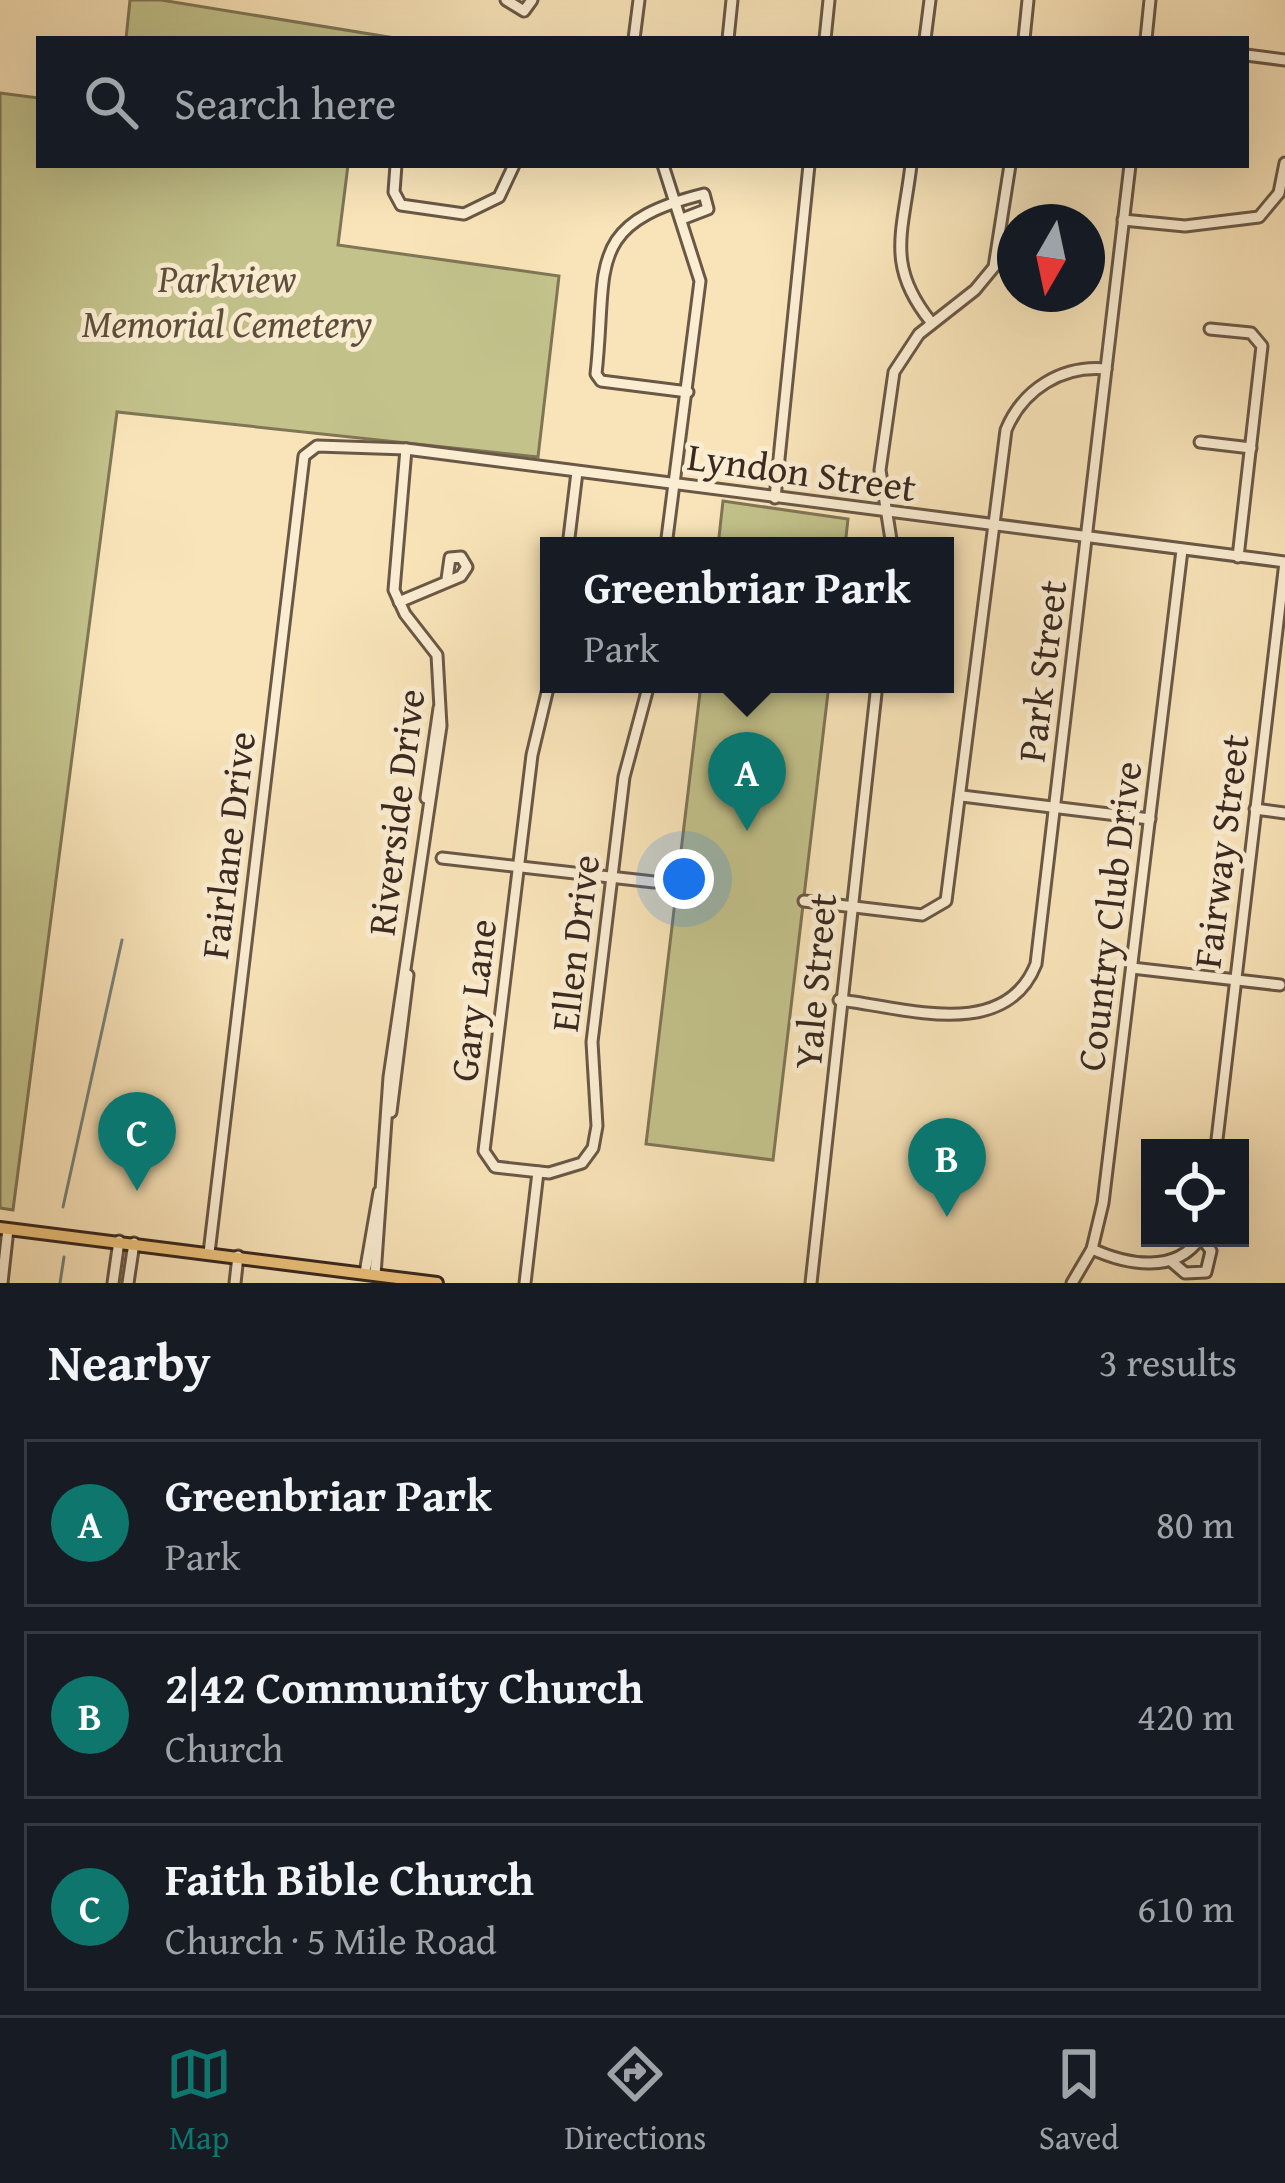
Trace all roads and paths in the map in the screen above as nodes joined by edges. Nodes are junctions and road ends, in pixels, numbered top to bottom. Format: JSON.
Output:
{"nodes":[{"id":1,"x":506,"y":0,"type":"edge"},
{"id":2,"x":532,"y":0,"type":"edge"},
{"id":3,"x":639,"y":0,"type":"edge"},
{"id":4,"x":732,"y":0,"type":"edge"},
{"id":5,"x":829,"y":0,"type":"edge"},
{"id":6,"x":930,"y":0,"type":"edge"},
{"id":7,"x":1028,"y":0,"type":"edge"},
{"id":8,"x":1150,"y":0,"type":"edge"},
{"id":9,"x":634,"y":36,"type":"edge"},
{"id":10,"x":728,"y":36,"type":"edge"},
{"id":11,"x":825,"y":36,"type":"edge"},
{"id":12,"x":925,"y":36,"type":"edge"},
{"id":13,"x":1024,"y":36,"type":"edge"},
{"id":14,"x":1146,"y":36,"type":"edge"},
{"id":15,"x":1249,"y":55,"type":"edge"},
{"id":16,"x":1285,"y":60,"type":"edge"},
{"id":17,"x":1285,"y":163,"type":"edge"},
{"id":18,"x":396,"y":168,"type":"edge"},
{"id":19,"x":513,"y":168,"type":"edge"},
{"id":20,"x":664,"y":168,"type":"edge"},
{"id":21,"x":809,"y":168,"type":"edge"},
{"id":22,"x":911,"y":168,"type":"edge"},
{"id":23,"x":1010,"y":168,"type":"edge"},
{"id":24,"x":1130,"y":168,"type":"edge"},
{"id":25,"x":676,"y":201,"type":"junction"},
{"id":26,"x":682,"y":219,"type":"junction"},
{"id":27,"x":1123,"y":220,"type":"junction"},
{"id":28,"x":932,"y":322,"type":"junction"},
{"id":29,"x":1210,"y":329,"type":"dead end"},
{"id":30,"x":1106,"y":369,"type":"junction"},
{"id":31,"x":688,"y":392,"type":"junction"},
{"id":32,"x":1199,"y":442,"type":"dead end"},
{"id":33,"x":310,"y":448,"type":"joint"},
{"id":34,"x":1251,"y":448,"type":"junction"},
{"id":35,"x":406,"y":449,"type":"junction"},
{"id":36,"x":577,"y":472,"type":"junction"},
{"id":37,"x":676,"y":485,"type":"junction"},
{"id":38,"x":775,"y":498,"type":"junction"},
{"id":39,"x":889,"y":514,"type":"junction"},
{"id":40,"x":993,"y":527,"type":"junction"},
{"id":41,"x":569,"y":537,"type":"edge"},
{"id":42,"x":667,"y":537,"type":"edge"},
{"id":43,"x":891,"y":537,"type":"edge"},
{"id":44,"x":1087,"y":538,"type":"junction"},
{"id":45,"x":1182,"y":550,"type":"junction"},
{"id":46,"x":1238,"y":557,"type":"junction"},
{"id":47,"x":1285,"y":562,"type":"edge"},
{"id":48,"x":446,"y":579,"type":"dead end"},
{"id":49,"x":399,"y":602,"type":"junction"},
{"id":50,"x":547,"y":693,"type":"edge"},
{"id":51,"x":646,"y":693,"type":"edge"},
{"id":52,"x":876,"y":693,"type":"edge"},
{"id":53,"x":962,"y":796,"type":"junction"},
{"id":54,"x":1055,"y":807,"type":"junction"},
{"id":55,"x":1256,"y":809,"type":"junction"},
{"id":56,"x":1285,"y":813,"type":"edge"},
{"id":57,"x":1150,"y":819,"type":"junction"},
{"id":58,"x":423,"y":848,"type":"junction"},
{"id":59,"x":442,"y":858,"type":"junction"},
{"id":60,"x":421,"y":864,"type":"junction"},
{"id":61,"x":518,"y":866,"type":"junction"},
{"id":62,"x":612,"y":878,"type":"junction"},
{"id":63,"x":654,"y":882,"type":"dead end"},
{"id":64,"x":804,"y":901,"type":"dead end"},
{"id":65,"x":850,"y":907,"type":"junction"},
{"id":66,"x":1132,"y":968,"type":"junction"},
{"id":67,"x":1234,"y":981,"type":"junction"},
{"id":68,"x":1280,"y":985,"type":"dead end"},
{"id":69,"x":839,"y":1000,"type":"junction"},
{"id":70,"x":1217,"y":1139,"type":"edge"},
{"id":71,"x":538,"y":1172,"type":"junction"},
{"id":72,"x":4,"y":1228,"type":"edge"},
{"id":73,"x":118,"y":1241,"type":"junction"},
{"id":74,"x":134,"y":1243,"type":"junction"},
{"id":75,"x":1192,"y":1247,"type":"edge"},
{"id":76,"x":1208,"y":1247,"type":"edge"},
{"id":77,"x":1091,"y":1249,"type":"junction"},
{"id":78,"x":209,"y":1252,"type":"junction"},
{"id":79,"x":238,"y":1256,"type":"junction"},
{"id":80,"x":1171,"y":1261,"type":"junction"},
{"id":81,"x":370,"y":1274,"type":"junction"},
{"id":82,"x":2,"y":1283,"type":"edge"},
{"id":83,"x":113,"y":1283,"type":"edge"},
{"id":84,"x":128,"y":1283,"type":"edge"},
{"id":85,"x":235,"y":1283,"type":"edge"},
{"id":86,"x":437,"y":1283,"type":"edge"},
{"id":87,"x":525,"y":1283,"type":"edge"},
{"id":88,"x":811,"y":1283,"type":"edge"},
{"id":89,"x":1072,"y":1283,"type":"edge"}],
"edges":[{"from":1,"to":2,"type":"street"},
{"from":3,"to":9,"type":"street"},
{"from":4,"to":10,"type":"street"},
{"from":5,"to":11,"type":"street"},
{"from":6,"to":12,"type":"street"},
{"from":7,"to":13,"type":"street"},
{"from":8,"to":14,"type":"street"},
{"from":15,"to":16,"type":"street"},
{"from":17,"to":27,"type":"street"},
{"from":18,"to":19,"type":"street"},
{"from":20,"to":25,"type":"street"},
{"from":21,"to":38,"type":"street"},
{"from":22,"to":28,"type":"street"},
{"from":23,"to":28,"type":"street"},
{"from":24,"to":27,"type":"street","name":"Park Street"},
{"from":25,"to":26,"type":"street"},
{"from":25,"to":26,"type":"street"},
{"from":25,"to":31,"type":"street"},
{"from":26,"to":31,"type":"street"},
{"from":27,"to":30,"type":"street","name":"Park Street"},
{"from":28,"to":39,"type":"street"},
{"from":29,"to":34,"type":"street"},
{"from":30,"to":40,"type":"street"},
{"from":30,"to":44,"type":"street","name":"Park Street"},
{"from":31,"to":37,"type":"street"},
{"from":32,"to":34,"type":"street"},
{"from":33,"to":35,"type":"street","name":"Lyndon Street"},
{"from":33,"to":78,"type":"street","name":"Fairlane Drive"},
{"from":34,"to":46,"type":"street"},
{"from":35,"to":36,"type":"street","name":"Lyndon Street"},
{"from":35,"to":49,"type":"street"},
{"from":36,"to":37,"type":"street","name":"Lyndon Street"},
{"from":36,"to":41,"type":"street"},
{"from":37,"to":38,"type":"street","name":"Lyndon Street"},
{"from":37,"to":42,"type":"street"},
{"from":38,"to":39,"type":"street","name":"Lyndon Street"},
{"from":39,"to":40,"type":"street","name":"Lyndon Street"},
{"from":39,"to":43,"type":"street"},
{"from":40,"to":44,"type":"street","name":"Lyndon Street"},
{"from":40,"to":53,"type":"street"},
{"from":44,"to":45,"type":"street","name":"Lyndon Street"},
{"from":44,"to":54,"type":"street","name":"Park Street"},
{"from":45,"to":46,"type":"street","name":"Lyndon Street"},
{"from":45,"to":57,"type":"street","name":"Country Club Drive"},
{"from":46,"to":47,"type":"street","name":"Lyndon Street"},
{"from":47,"to":55,"type":"street","name":"Fairway Street"},
{"from":48,"to":49,"type":"street"},
{"from":49,"to":58,"type":"street","name":"Riverside Drive"},
{"from":50,"to":61,"type":"street","name":"Gary Lane"},
{"from":51,"to":62,"type":"street","name":"Ellen Drive"},
{"from":52,"to":65,"type":"street","name":"Yale Street"},
{"from":53,"to":54,"type":"street"},
{"from":53,"to":65,"type":"street"},
{"from":54,"to":57,"type":"street"},
{"from":54,"to":69,"type":"street","name":"Park Street"},
{"from":55,"to":56,"type":"street"},
{"from":55,"to":67,"type":"street","name":"Fairway Street"},
{"from":57,"to":66,"type":"street","name":"Country Club Drive"},
{"from":58,"to":59,"type":"street"},
{"from":58,"to":60,"type":"street","name":"Riverside Drive"},
{"from":59,"to":60,"type":"street"},
{"from":59,"to":61,"type":"street"},
{"from":60,"to":81,"type":"street","name":"Riverside Drive"},
{"from":61,"to":62,"type":"street"},
{"from":61,"to":71,"type":"street","name":"Gary Lane"},
{"from":62,"to":63,"type":"street"},
{"from":62,"to":71,"type":"street","name":"Ellen Drive"},
{"from":64,"to":65,"type":"street"},
{"from":65,"to":69,"type":"street","name":"Yale Street"},
{"from":66,"to":67,"type":"street"},
{"from":66,"to":77,"type":"street","name":"Country Club Drive"},
{"from":67,"to":68,"type":"street"},
{"from":67,"to":70,"type":"street","name":"Fairway Street"},
{"from":69,"to":88,"type":"street","name":"Yale Street"},
{"from":71,"to":87,"type":"street"},
{"from":72,"to":73,"type":"main road"},
{"from":72,"to":82,"type":"street"},
{"from":73,"to":74,"type":"main road"},
{"from":73,"to":83,"type":"street"},
{"from":74,"to":78,"type":"main road"},
{"from":74,"to":84,"type":"street"},
{"from":75,"to":80,"type":"street"},
{"from":76,"to":80,"type":"street"},
{"from":77,"to":80,"type":"street"},
{"from":77,"to":89,"type":"street","name":"Country Club Drive"},
{"from":78,"to":79,"type":"main road"},
{"from":79,"to":81,"type":"main road"},
{"from":79,"to":85,"type":"street"},
{"from":81,"to":86,"type":"main road"}]}
